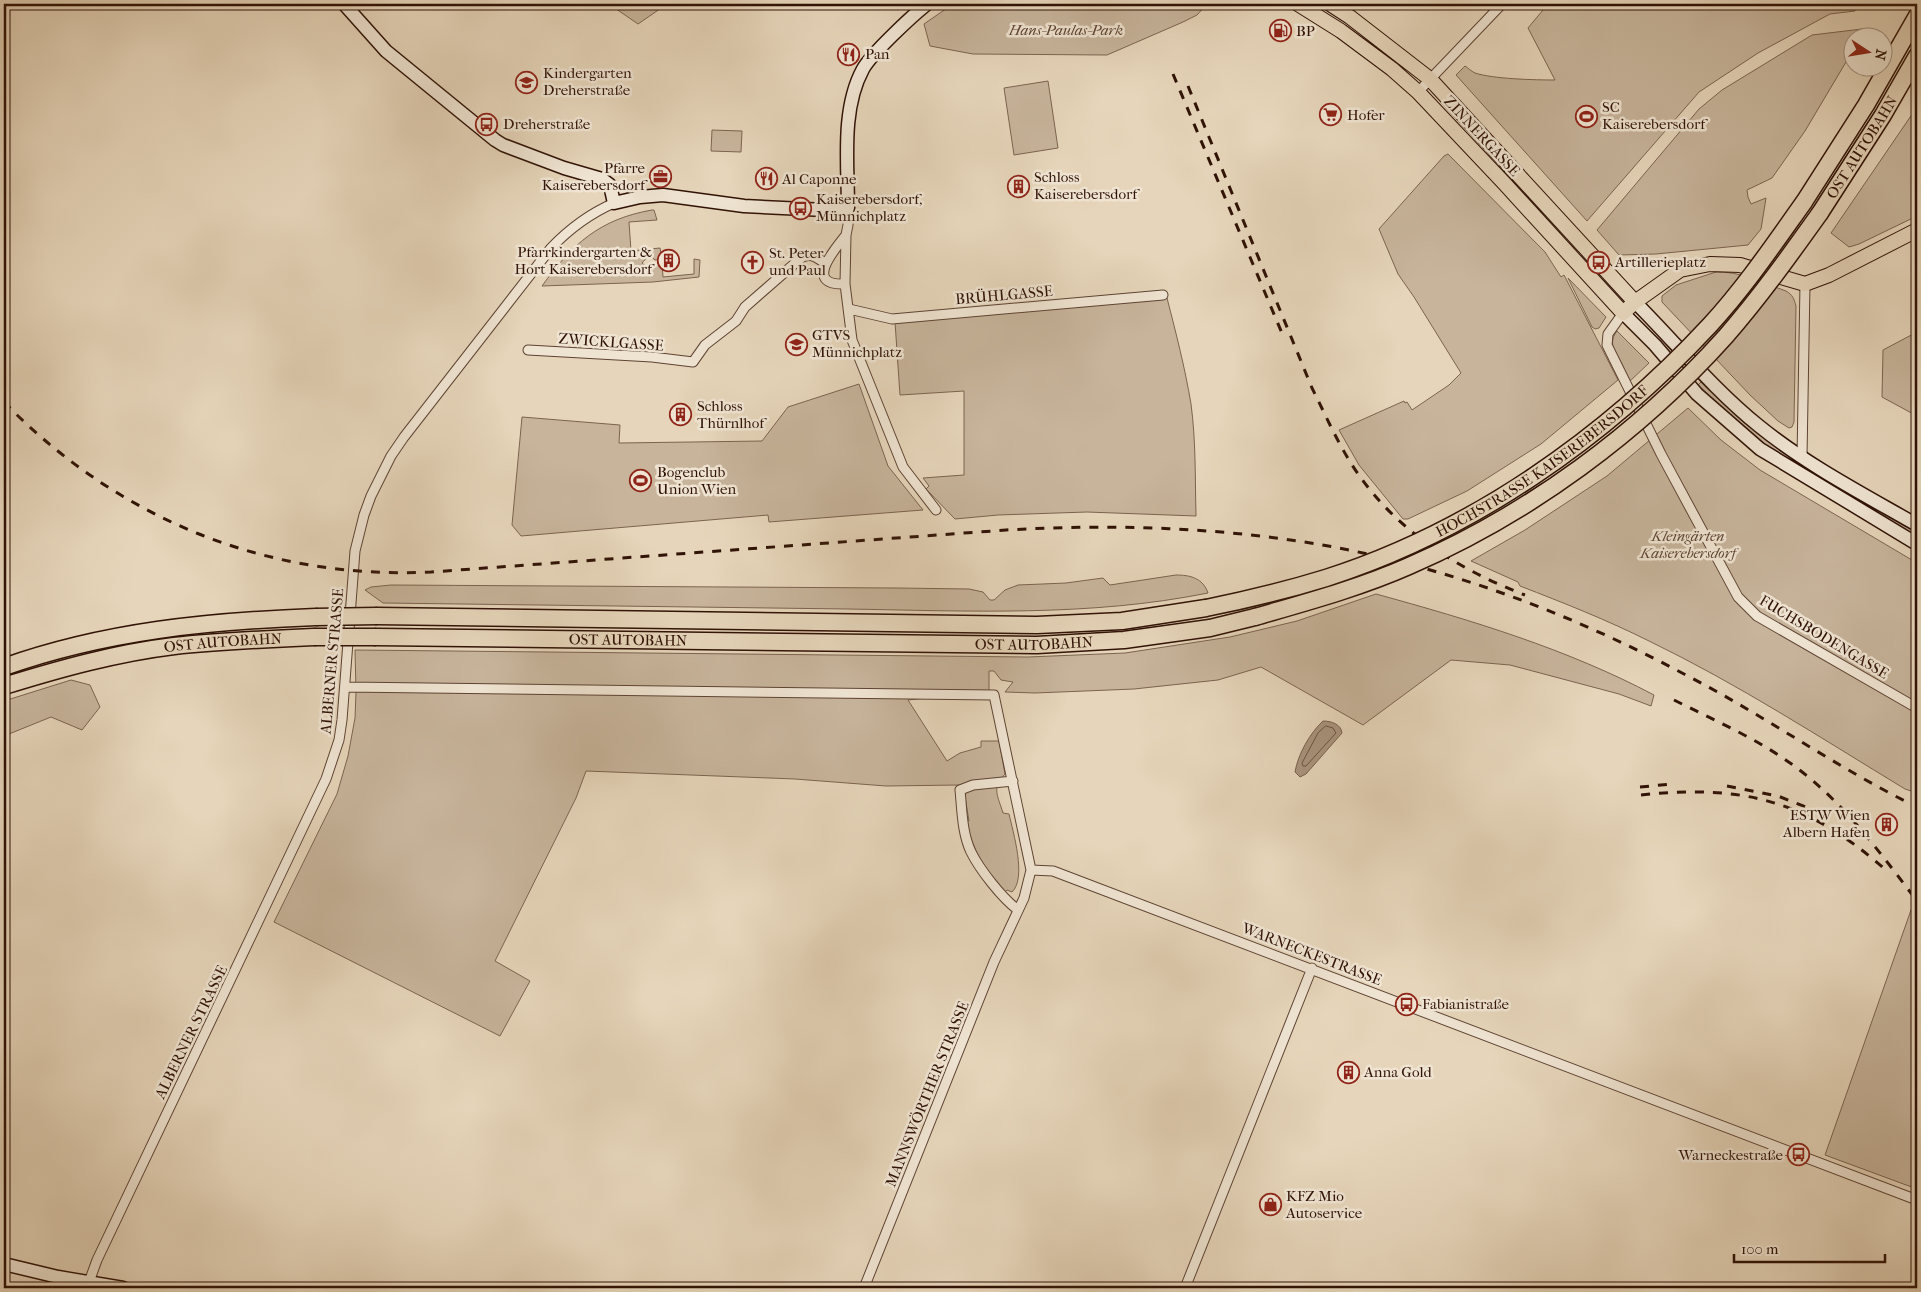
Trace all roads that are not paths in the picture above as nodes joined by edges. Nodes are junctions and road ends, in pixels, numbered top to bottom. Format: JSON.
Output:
{"nodes":[{"id":1,"x":344,"y":4,"type":"edge"},
{"id":2,"x":927,"y":4,"type":"edge"},
{"id":3,"x":1298,"y":4,"type":"edge"},
{"id":4,"x":1330,"y":4,"type":"edge"},
{"id":5,"x":1502,"y":4,"type":"edge"},
{"id":6,"x":1917,"y":16,"type":"edge"},
{"id":7,"x":1917,"y":56,"type":"edge"},
{"id":8,"x":1430,"y":79,"type":"junction"},
{"id":9,"x":1418,"y":92,"type":"junction"},
{"id":10,"x":1804,"y":202,"type":"joint"},
{"id":11,"x":614,"y":203,"type":"junction"},
{"id":12,"x":848,"y":208,"type":"junction"},
{"id":13,"x":1820,"y":213,"type":"joint"},
{"id":14,"x":1917,"y":230,"type":"edge"},
{"id":15,"x":846,"y":235,"type":"junction"},
{"id":16,"x":825,"y":263,"type":"junction"},
{"id":17,"x":845,"y":284,"type":"junction"},
{"id":18,"x":1805,"y":284,"type":"junction"},
{"id":19,"x":1163,"y":295,"type":"dead end"},
{"id":20,"x":1635,"y":302,"type":"junction"},
{"id":21,"x":849,"y":309,"type":"junction"},
{"id":22,"x":1623,"y":313,"type":"junction"},
{"id":23,"x":528,"y":350,"type":"dead end"},
{"id":24,"x":1802,"y":457,"type":"junction"},
{"id":25,"x":936,"y":510,"type":"dead end"},
{"id":26,"x":1917,"y":525,"type":"edge"},
{"id":27,"x":1917,"y":544,"type":"edge"},
{"id":28,"x":1206,"y":608,"type":"joint"},
{"id":29,"x":1255,"y":617,"type":"joint"},
{"id":30,"x":4,"y":667,"type":"edge"},
{"id":31,"x":4,"y":686,"type":"edge"},
{"id":32,"x":345,"y":687,"type":"junction"},
{"id":33,"x":1917,"y":708,"type":"edge"},
{"id":34,"x":1013,"y":781,"type":"junction"},
{"id":35,"x":1031,"y":870,"type":"junction"},
{"id":36,"x":1018,"y":910,"type":"junction"},
{"id":37,"x":1312,"y":968,"type":"junction"},
{"id":38,"x":1917,"y":1200,"type":"edge"},
{"id":39,"x":4,"y":1264,"type":"edge"},
{"id":40,"x":81,"y":1283,"type":"edge"},
{"id":41,"x":123,"y":1288,"type":"edge"},
{"id":42,"x":864,"y":1288,"type":"edge"},
{"id":43,"x":1185,"y":1288,"type":"edge"}],
"edges":[{"from":1,"to":11,"type":"street"},
{"from":2,"to":12,"type":"street"},
{"from":3,"to":9,"type":"main road","name":"ZINNERGASSE"},
{"from":4,"to":8,"type":"main road","name":"ZINNERGASSE"},
{"from":5,"to":8,"type":"street"},
{"from":6,"to":10,"type":"highway","name":"OST AUTOBAHN"},
{"from":7,"to":13,"type":"highway","name":"OST AUTOBAHN"},
{"from":8,"to":9,"type":"street"},
{"from":8,"to":20,"type":"main road","name":"ZINNERGASSE"},
{"from":9,"to":22,"type":"main road","name":"ZINNERGASSE"},
{"from":10,"to":28,"type":"highway","name":"HOCHSTRASSE KAISEREBERSDORF","bridge":true},
{"from":11,"to":12,"type":"street"},
{"from":11,"to":32,"type":"street","name":"ALBERNER STRASSE"},
{"from":12,"to":15,"type":"street"},
{"from":13,"to":29,"type":"highway","name":"HOCHSTRASSE KAISEREBERSDORF","bridge":true},
{"from":14,"to":18,"type":"main road"},
{"from":15,"to":16,"type":"street"},
{"from":15,"to":17,"type":"street"},
{"from":16,"to":17,"type":"street"},
{"from":16,"to":23,"type":"street","name":"ZWICKLGASSE"},
{"from":17,"to":21,"type":"street"},
{"from":18,"to":20,"type":"main road"},
{"from":18,"to":24,"type":"street"},
{"from":19,"to":21,"type":"street","name":"BRÜHLGASSE"},
{"from":20,"to":22,"type":"main road"},
{"from":20,"to":24,"type":"street"},
{"from":21,"to":25,"type":"street"},
{"from":22,"to":27,"type":"street"},
{"from":22,"to":33,"type":"street","name":"FUCHSBODENGASSE"},
{"from":24,"to":26,"type":"street"},
{"from":28,"to":30,"type":"highway","name":"OST AUTOBAHN","bridge":true},
{"from":29,"to":31,"type":"highway","name":"OST AUTOBAHN","bridge":true},
{"from":32,"to":34,"type":"street","name":"MANNSWÖRTHER STRASSE"},
{"from":32,"to":40,"type":"street","name":"ALBERNER STRASSE"},
{"from":34,"to":35,"type":"street","name":"MANNSWÖRTHER STRASSE"},
{"from":34,"to":36,"type":"street"},
{"from":35,"to":36,"type":"street","name":"MANNSWÖRTHER STRASSE"},
{"from":35,"to":37,"type":"street","name":"WARNECKESTRASSE"},
{"from":36,"to":42,"type":"street","name":"MANNSWÖRTHER STRASSE"},
{"from":37,"to":38,"type":"street","name":"WARNECKESTRASSE"},
{"from":37,"to":43,"type":"street"},
{"from":39,"to":40,"type":"street"},
{"from":40,"to":41,"type":"street"}]}
